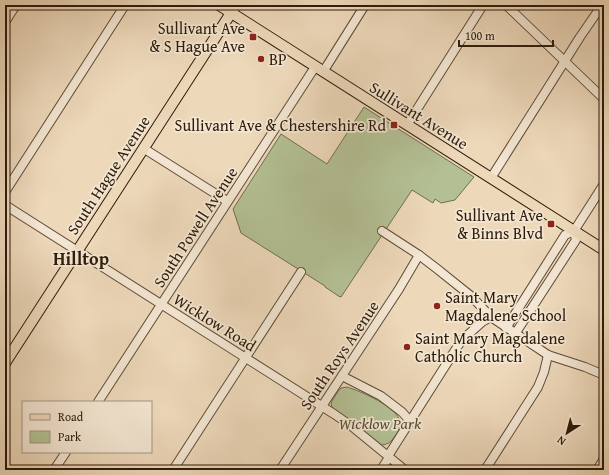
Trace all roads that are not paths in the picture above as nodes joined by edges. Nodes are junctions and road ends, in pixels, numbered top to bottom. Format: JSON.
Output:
{"nodes":[{"id":1,"x":16,"y":5,"type":"edge"},
{"id":2,"x":125,"y":5,"type":"edge"},
{"id":3,"x":219,"y":5,"type":"edge"},
{"id":4,"x":365,"y":5,"type":"edge"},
{"id":5,"x":483,"y":5,"type":"edge"},
{"id":6,"x":506,"y":5,"type":"edge"},
{"id":7,"x":602,"y":5,"type":"edge"},
{"id":8,"x":234,"y":9,"type":"edge"},
{"id":9,"x":5,"y":22,"type":"edge"},
{"id":10,"x":564,"y":61,"type":"junction"},
{"id":11,"x":319,"y":69,"type":"junction"},
{"id":12,"x":604,"y":99,"type":"edge"},
{"id":13,"x":407,"y":125,"type":"junction"},
{"id":14,"x":143,"y":148,"type":"junction"},
{"id":15,"x":491,"y":178,"type":"junction"},
{"id":16,"x":604,"y":184,"type":"edge"},
{"id":17,"x":5,"y":192,"type":"edge"},
{"id":18,"x":227,"y":201,"type":"junction"},
{"id":19,"x":5,"y":205,"type":"edge"},
{"id":20,"x":382,"y":231,"type":"dead end"},
{"id":21,"x":574,"y":231,"type":"junction"},
{"id":22,"x":604,"y":250,"type":"edge"},
{"id":23,"x":77,"y":251,"type":"junction"},
{"id":24,"x":420,"y":255,"type":"junction"},
{"id":25,"x":301,"y":272,"type":"dead end"},
{"id":26,"x":162,"y":304,"type":"junction"},
{"id":27,"x":491,"y":317,"type":"junction"},
{"id":28,"x":506,"y":328,"type":"junction"},
{"id":29,"x":515,"y":334,"type":"junction"},
{"id":30,"x":548,"y":355,"type":"junction"},
{"id":31,"x":246,"y":358,"type":"junction"},
{"id":32,"x":5,"y":363,"type":"edge"},
{"id":33,"x":604,"y":375,"type":"edge"},
{"id":34,"x":342,"y":376,"type":"junction"},
{"id":35,"x":99,"y":401,"type":"edge"},
{"id":36,"x":322,"y":406,"type":"junction"},
{"id":37,"x":410,"y":421,"type":"junction"},
{"id":38,"x":65,"y":453,"type":"edge"},
{"id":39,"x":389,"y":457,"type":"junction"},
{"id":40,"x":604,"y":460,"type":"edge"},
{"id":41,"x":54,"y":470,"type":"edge"},
{"id":42,"x":172,"y":470,"type":"edge"},
{"id":43,"x":280,"y":470,"type":"edge"},
{"id":44,"x":381,"y":470,"type":"edge"},
{"id":45,"x":405,"y":470,"type":"edge"},
{"id":46,"x":485,"y":470,"type":"edge"},
{"id":47,"x":597,"y":470,"type":"edge"}],
"edges":[{"from":1,"to":9,"type":"street"},
{"from":2,"to":17,"type":"street"},
{"from":3,"to":8,"type":"main road","name":"Sullivant Avenue"},
{"from":4,"to":11,"type":"street","name":"South Powell Avenue"},
{"from":5,"to":13,"type":"street"},
{"from":6,"to":10,"type":"street"},
{"from":7,"to":10,"type":"street"},
{"from":8,"to":11,"type":"main road","name":"Sullivant Avenue"},
{"from":8,"to":14,"type":"main road","name":"South Hague Avenue"},
{"from":10,"to":12,"type":"street"},
{"from":10,"to":15,"type":"street"},
{"from":11,"to":13,"type":"main road","name":"Sullivant Avenue"},
{"from":11,"to":18,"type":"street","name":"South Powell Avenue"},
{"from":13,"to":15,"type":"main road","name":"Sullivant Avenue"},
{"from":14,"to":18,"type":"street"},
{"from":14,"to":23,"type":"main road","name":"South Hague Avenue"},
{"from":15,"to":21,"type":"main road","name":"Sullivant Avenue"},
{"from":16,"to":21,"type":"street"},
{"from":18,"to":26,"type":"street","name":"South Powell Avenue"},
{"from":19,"to":23,"type":"street","name":"Wicklow Road"},
{"from":20,"to":24,"type":"street"},
{"from":21,"to":22,"type":"main road","name":"Sullivant Avenue"},
{"from":21,"to":28,"type":"street"},
{"from":21,"to":29,"type":"street"},
{"from":23,"to":26,"type":"street","name":"Wicklow Road"},
{"from":23,"to":32,"type":"main road","name":"South Hague Avenue"},
{"from":24,"to":27,"type":"street"},
{"from":24,"to":34,"type":"street","name":"South Roys Avenue"},
{"from":25,"to":31,"type":"street"},
{"from":26,"to":31,"type":"street","name":"Wicklow Road"},
{"from":26,"to":35,"type":"street","name":"South Powell Avenue"},
{"from":27,"to":28,"type":"street"},
{"from":27,"to":37,"type":"street"},
{"from":28,"to":29,"type":"street"},
{"from":29,"to":30,"type":"street"},
{"from":30,"to":33,"type":"street"},
{"from":30,"to":46,"type":"street"},
{"from":31,"to":36,"type":"street","name":"Wicklow Road"},
{"from":31,"to":42,"type":"street"},
{"from":34,"to":36,"type":"street","name":"South Roys Avenue"},
{"from":34,"to":37,"type":"street"},
{"from":36,"to":39,"type":"street","name":"Wicklow Road"},
{"from":36,"to":43,"type":"street","name":"South Roys Avenue"},
{"from":37,"to":39,"type":"street"},
{"from":38,"to":41,"type":"street"},
{"from":39,"to":44,"type":"street"},
{"from":39,"to":45,"type":"street","name":"Wicklow Road"},
{"from":40,"to":47,"type":"street"}]}
